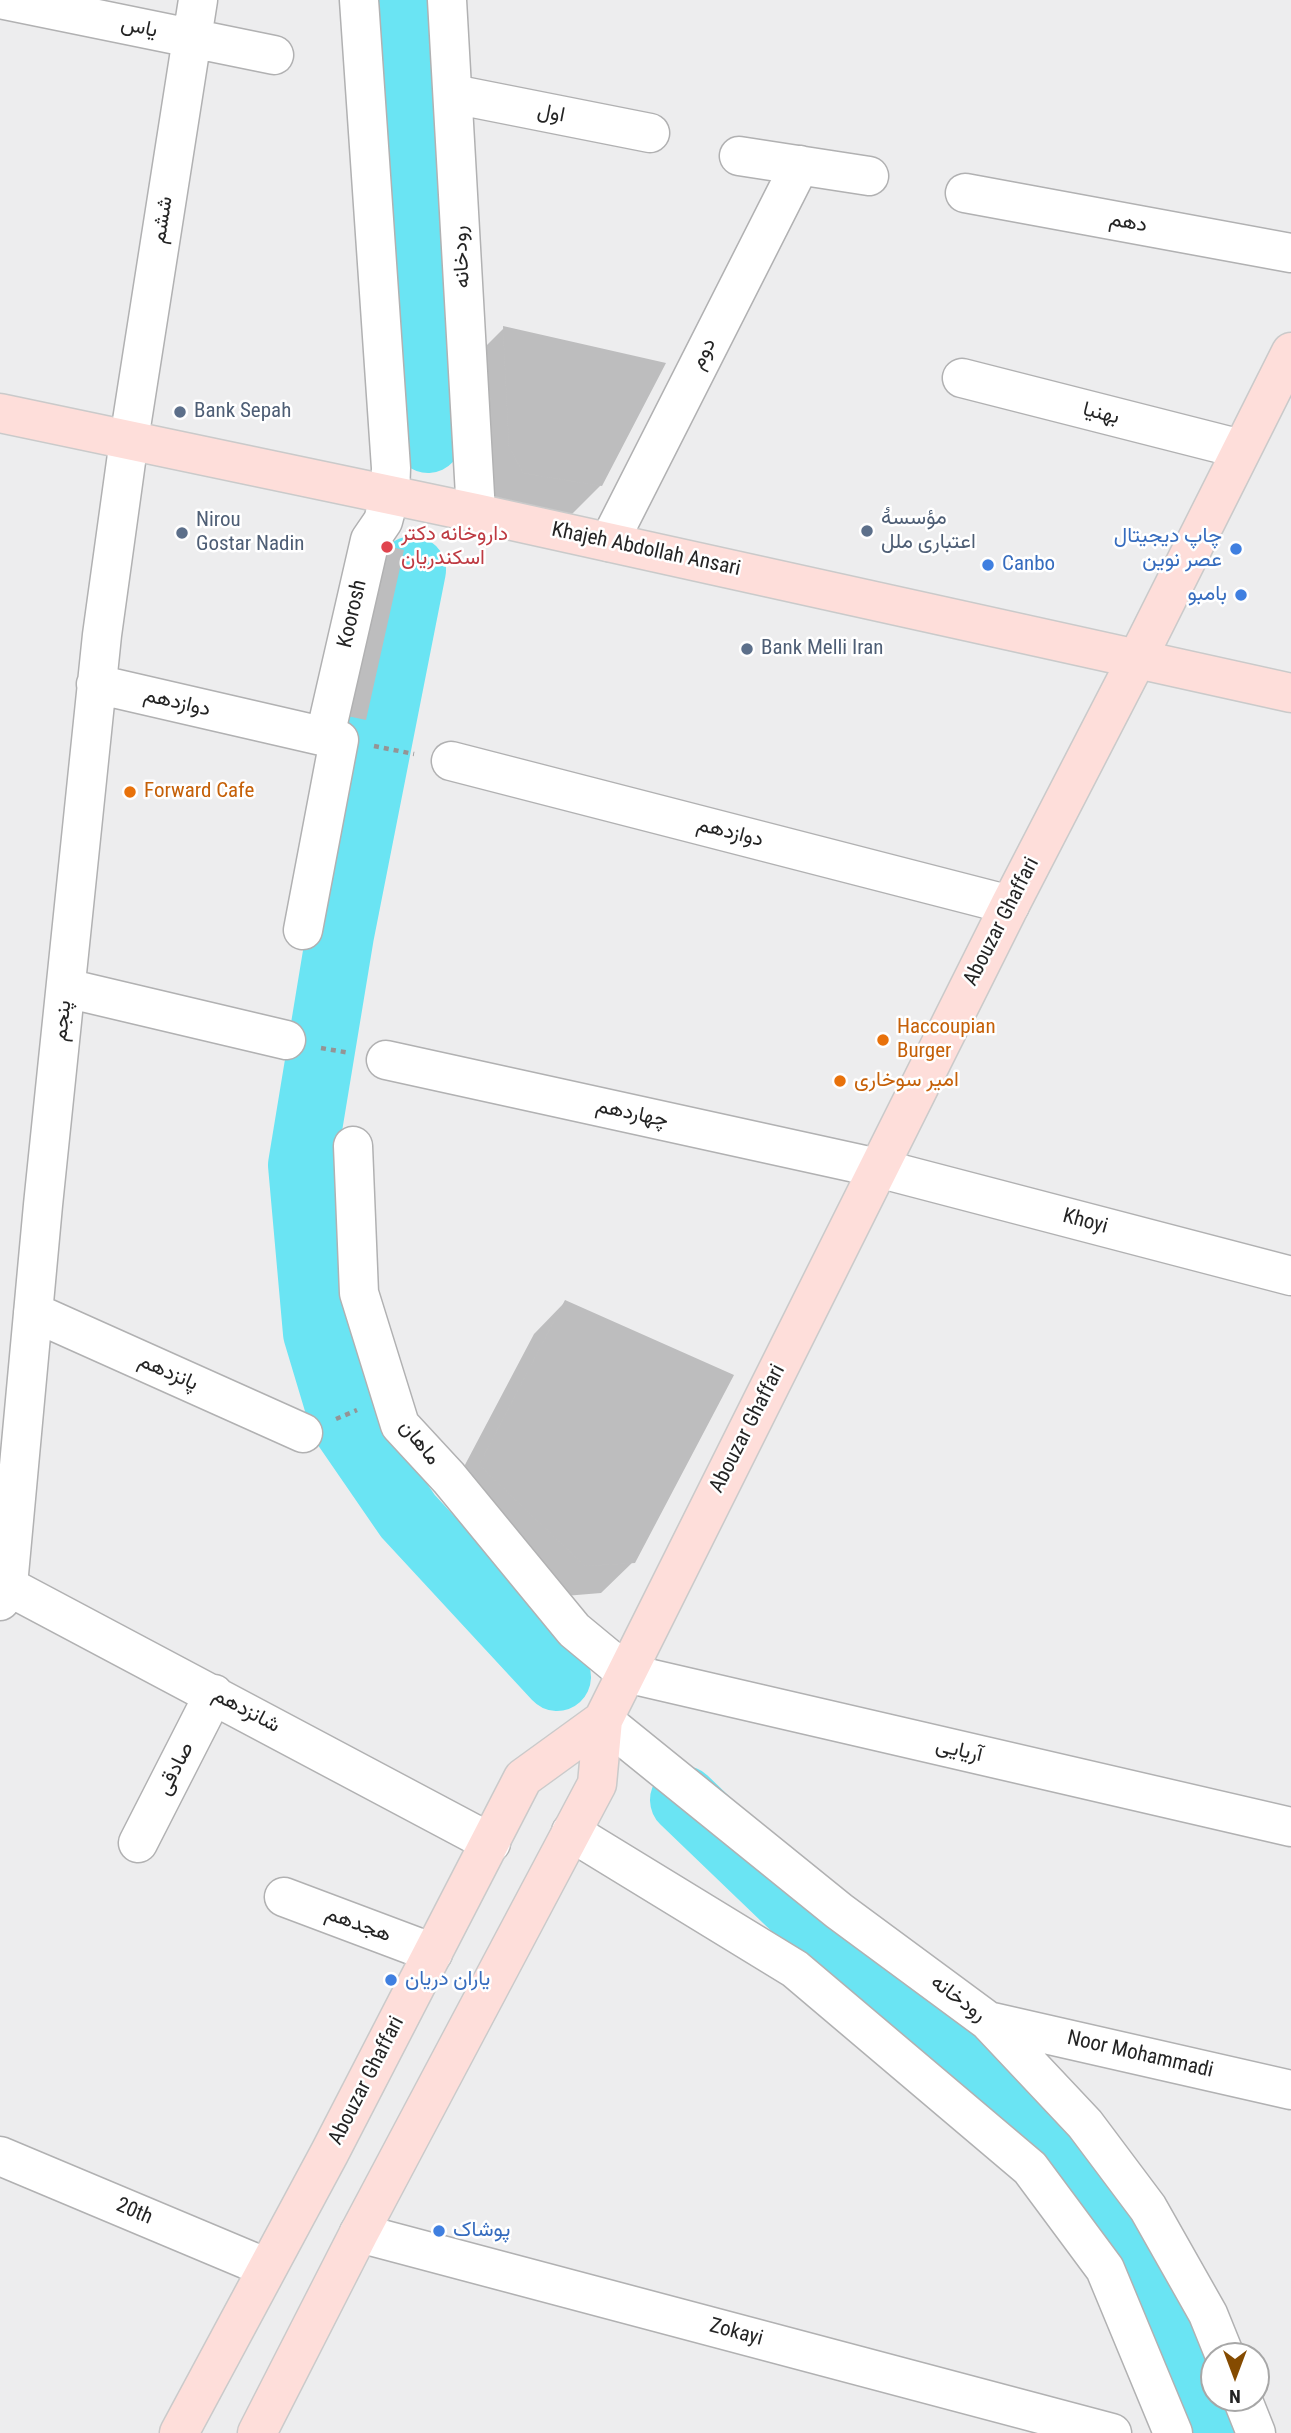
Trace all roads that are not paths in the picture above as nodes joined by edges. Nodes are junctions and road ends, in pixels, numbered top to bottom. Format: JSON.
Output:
{"nodes":[{"id":1,"x":4,"y":0,"type":"edge"},
{"id":2,"x":198,"y":0,"type":"edge"},
{"id":3,"x":359,"y":0,"type":"edge"},
{"id":4,"x":447,"y":0,"type":"edge"},
{"id":5,"x":192,"y":39,"type":"junction"},
{"id":6,"x":274,"y":55,"type":"dead end"},
{"id":7,"x":453,"y":94,"type":"junction"},
{"id":8,"x":650,"y":133,"type":"dead end"},
{"id":9,"x":739,"y":156,"type":"dead end"},
{"id":10,"x":800,"y":165,"type":"junction"},
{"id":11,"x":869,"y":176,"type":"dead end"},
{"id":12,"x":965,"y":193,"type":"dead end"},
{"id":13,"x":1291,"y":253,"type":"edge"},
{"id":14,"x":1291,"y":352,"type":"edge"},
{"id":15,"x":962,"y":379,"type":"dead end"},
{"id":16,"x":1280,"y":396,"type":"edge"},
{"id":17,"x":0,"y":413,"type":"edge"},
{"id":18,"x":129,"y":440,"type":"junction"},
{"id":19,"x":1241,"y":449,"type":"junction"},
{"id":20,"x":390,"y":495,"type":"junction"},
{"id":21,"x":476,"y":513,"type":"junction"},
{"id":22,"x":608,"y":542,"type":"junction"},
{"id":23,"x":1138,"y":659,"type":"junction"},
{"id":24,"x":96,"y":684,"type":"junction"},
{"id":25,"x":1291,"y":693,"type":"edge"},
{"id":26,"x":332,"y":738,"type":"junction"},
{"id":27,"x":451,"y":761,"type":"road end"},
{"id":28,"x":1010,"y":905,"type":"junction"},
{"id":29,"x":303,"y":930,"type":"dead end"},
{"id":30,"x":66,"y":988,"type":"junction"},
{"id":31,"x":286,"y":1040,"type":"road end"},
{"id":32,"x":386,"y":1060,"type":"road end"},
{"id":33,"x":353,"y":1146,"type":"dead end"},
{"id":34,"x":878,"y":1168,"type":"junction"},
{"id":35,"x":1291,"y":1276,"type":"edge"},
{"id":36,"x":33,"y":1312,"type":"junction"},
{"id":37,"x":303,"y":1433,"type":"road end"},
{"id":38,"x":3,"y":1589,"type":"edge"},
{"id":39,"x":626,"y":1673,"type":"junction"},
{"id":40,"x":214,"y":1694,"type":"junction"},
{"id":41,"x":603,"y":1720,"type":"junction"},
{"id":42,"x":1291,"y":1827,"type":"edge"},
{"id":43,"x":571,"y":1832,"type":"junction"},
{"id":44,"x":138,"y":1843,"type":"dead end"},
{"id":45,"x":491,"y":1843,"type":"junction"},
{"id":46,"x":284,"y":1897,"type":"dead end"},
{"id":47,"x":433,"y":1953,"type":"junction"},
{"id":48,"x":988,"y":2021,"type":"junction"},
{"id":49,"x":1291,"y":2090,"type":"edge"},
{"id":50,"x":0,"y":2156,"type":"edge"},
{"id":51,"x":359,"y":2233,"type":"junction"},
{"id":52,"x":267,"y":2269,"type":"junction"},
{"id":53,"x":1219,"y":2342,"type":"edge"},
{"id":54,"x":1248,"y":2412,"type":"edge"},
{"id":55,"x":179,"y":2433,"type":"edge"},
{"id":56,"x":257,"y":2433,"type":"edge"},
{"id":57,"x":1112,"y":2433,"type":"edge"},
{"id":58,"x":1172,"y":2433,"type":"edge"},
{"id":59,"x":1256,"y":2433,"type":"edge"}],
"edges":[{"from":1,"to":5,"type":"street","name":"یاس"},
{"from":2,"to":5,"type":"street","name":"ششم"},
{"from":3,"to":20,"type":"street"},
{"from":4,"to":7,"type":"street","name":"رودخانه"},
{"from":5,"to":6,"type":"street","name":"یاس"},
{"from":5,"to":18,"type":"street","name":"ششم"},
{"from":7,"to":8,"type":"street","name":"اول"},
{"from":7,"to":21,"type":"street","name":"رودخانه"},
{"from":9,"to":10,"type":"street"},
{"from":10,"to":11,"type":"street"},
{"from":10,"to":22,"type":"street","name":"دوم"},
{"from":12,"to":13,"type":"street","name":"دهم"},
{"from":14,"to":16,"type":"main road","name":"Abouzar Ghaffari"},
{"from":15,"to":19,"type":"street","name":"بهنیا"},
{"from":16,"to":19,"type":"main road","name":"Abouzar Ghaffari"},
{"from":17,"to":18,"type":"main road","name":"Khajeh Abdollah Ansari"},
{"from":18,"to":20,"type":"main road","name":"Khajeh Abdollah Ansari"},
{"from":18,"to":24,"type":"street","name":"پنجم"},
{"from":19,"to":23,"type":"main road","name":"Abouzar Ghaffari"},
{"from":20,"to":21,"type":"main road","name":"Khajeh Abdollah Ansari"},
{"from":20,"to":26,"type":"street","name":"Koorosh"},
{"from":21,"to":22,"type":"main road","name":"Khajeh Abdollah Ansari"},
{"from":22,"to":23,"type":"main road","name":"Khajeh Abdollah Ansari"},
{"from":23,"to":25,"type":"main road","name":"Khajeh Abdollah Ansari"},
{"from":23,"to":28,"type":"main road","name":"Abouzar Ghaffari"},
{"from":24,"to":26,"type":"street","name":"دوازدهم"},
{"from":24,"to":30,"type":"street","name":"پنجم"},
{"from":26,"to":29,"type":"street","name":"Koorosh"},
{"from":27,"to":28,"type":"street","name":"دوازدهم"},
{"from":28,"to":34,"type":"main road","name":"Abouzar Ghaffari"},
{"from":30,"to":31,"type":"street"},
{"from":30,"to":36,"type":"street","name":"پنجم"},
{"from":32,"to":34,"type":"street","name":"چهاردهم"},
{"from":33,"to":39,"type":"street","name":"ماهان"},
{"from":34,"to":35,"type":"street","name":"Khoyi"},
{"from":34,"to":39,"type":"main road","name":"Abouzar Ghaffari"},
{"from":36,"to":37,"type":"street","name":"پانزدهم"},
{"from":36,"to":38,"type":"street","name":"پنجم"},
{"from":38,"to":40,"type":"street","name":"شانزدهم"},
{"from":39,"to":41,"type":"main road","name":"Abouzar Ghaffari"},
{"from":39,"to":42,"type":"street","name":"آریایی"},
{"from":40,"to":44,"type":"street","name":"صادقی"},
{"from":40,"to":45,"type":"street","name":"شانزدهم"},
{"from":41,"to":43,"type":"main road","name":"Abouzar Ghaffari"},
{"from":41,"to":45,"type":"main road","name":"Abouzar Ghaffari"},
{"from":41,"to":48,"type":"street","name":"رودخانه"},
{"from":43,"to":51,"type":"main road","name":"Abouzar Ghaffari"},
{"from":43,"to":58,"type":"street"},
{"from":45,"to":47,"type":"main road","name":"Abouzar Ghaffari"},
{"from":46,"to":47,"type":"street","name":"هجدهم"},
{"from":47,"to":52,"type":"main road","name":"Abouzar Ghaffari"},
{"from":48,"to":49,"type":"street","name":"Noor Mohammadi"},
{"from":48,"to":53,"type":"street","name":"رودخانه"},
{"from":50,"to":52,"type":"street","name":"20th"},
{"from":51,"to":56,"type":"main road","name":"Abouzar Ghaffari"},
{"from":51,"to":57,"type":"street","name":"Zokayi"},
{"from":52,"to":55,"type":"main road","name":"Abouzar Ghaffari"},
{"from":54,"to":59,"type":"street"}]}
